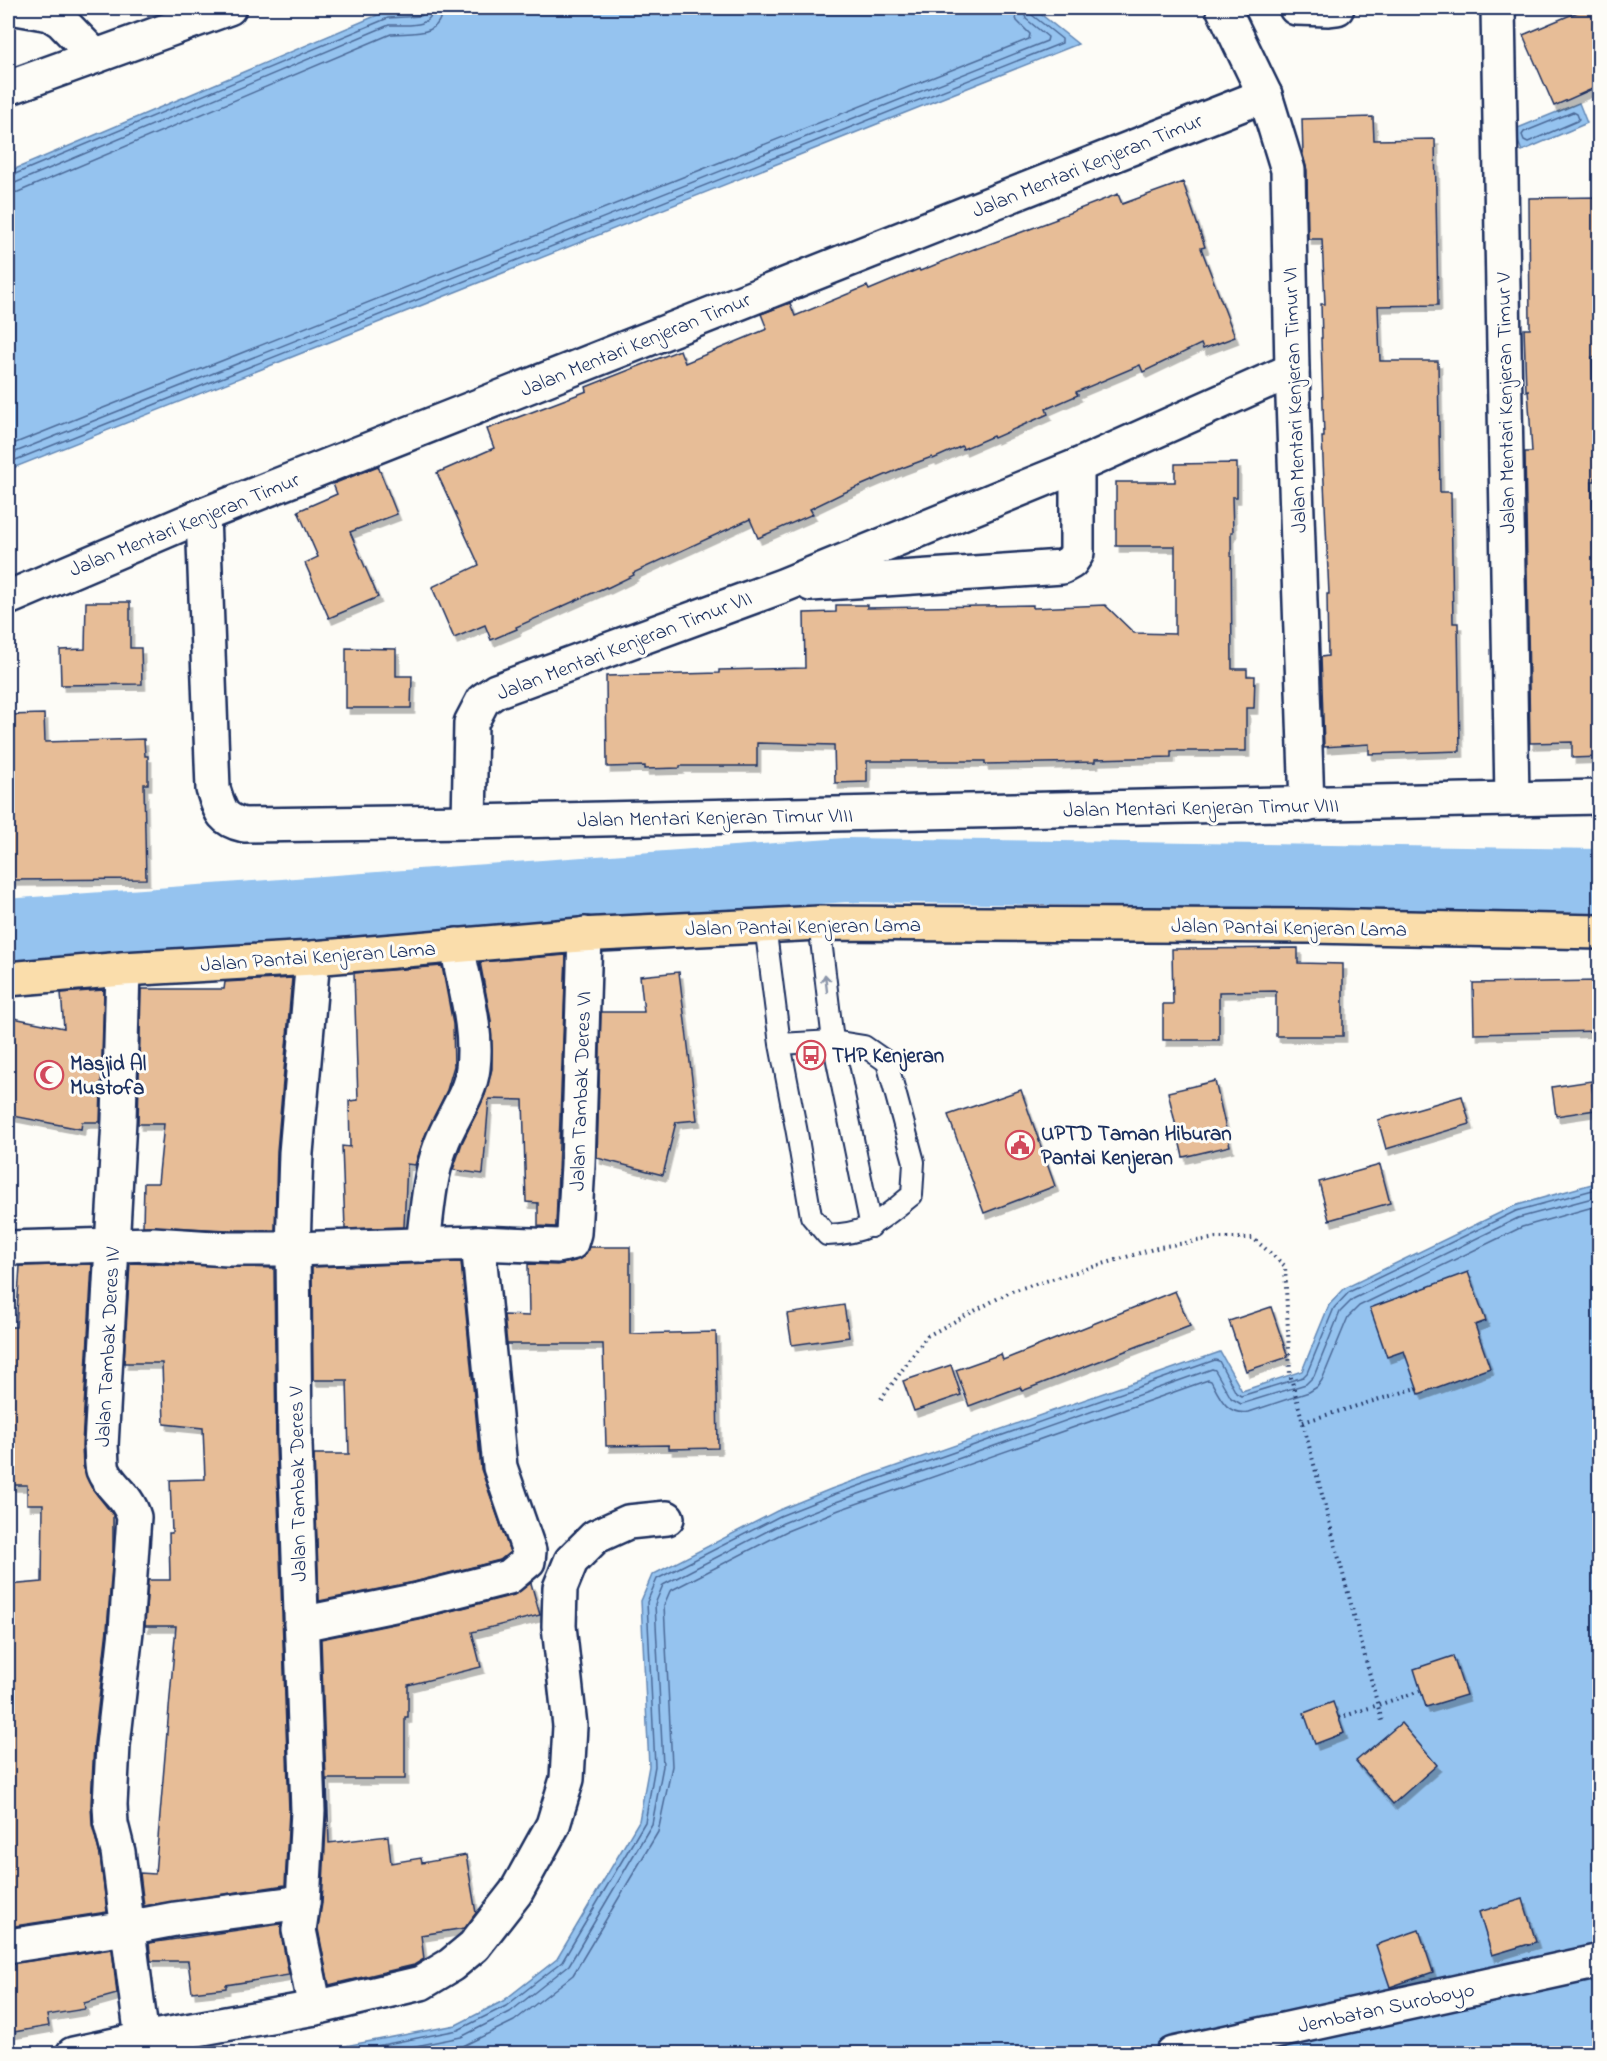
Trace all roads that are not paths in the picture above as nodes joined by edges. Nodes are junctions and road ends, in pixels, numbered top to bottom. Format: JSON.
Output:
{"nodes":[{"id":1,"x":16,"y":8,"type":"edge"},
{"id":2,"x":229,"y":8,"type":"edge"},
{"id":3,"x":1223,"y":8,"type":"edge"},
{"id":4,"x":1296,"y":8,"type":"edge"},
{"id":5,"x":1337,"y":8,"type":"edge"},
{"id":6,"x":1498,"y":8,"type":"edge"},
{"id":7,"x":95,"y":56,"type":"junction"},
{"id":8,"x":8,"y":88,"type":"edge"},
{"id":9,"x":1265,"y":95,"type":"junction"},
{"id":10,"x":1292,"y":370,"type":"junction"},
{"id":11,"x":1077,"y":466,"type":"junction"},
{"id":12,"x":203,"y":515,"type":"junction"},
{"id":13,"x":782,"y":586,"type":"junction"},
{"id":14,"x":8,"y":598,"type":"edge"},
{"id":15,"x":1599,"y":797,"type":"edge"},
{"id":16,"x":1512,"y":799,"type":"junction"},
{"id":17,"x":1307,"y":805,"type":"junction"},
{"id":18,"x":469,"y":822,"type":"junction"},
{"id":19,"x":819,"y":923,"type":"junction"},
{"id":20,"x":765,"y":925,"type":"junction"},
{"id":21,"x":1599,"y":932,"type":"edge"},
{"id":22,"x":585,"y":934,"type":"junction"},
{"id":23,"x":458,"y":945,"type":"junction"},
{"id":24,"x":313,"y":958,"type":"junction"},
{"id":25,"x":123,"y":969,"type":"junction"},
{"id":26,"x":8,"y":979,"type":"edge"},
{"id":27,"x":833,"y":1041,"type":"junction"},
{"id":28,"x":780,"y":1044,"type":"junction"},
{"id":29,"x":871,"y":1227,"type":"junction"},
{"id":30,"x":478,"y":1243,"type":"junction"},
{"id":31,"x":423,"y":1245,"type":"junction"},
{"id":32,"x":111,"y":1246,"type":"junction"},
{"id":33,"x":8,"y":1248,"type":"edge"},
{"id":34,"x":293,"y":1249,"type":"junction"},
{"id":35,"x":667,"y":1518,"type":"dead end"},
{"id":36,"x":301,"y":1624,"type":"junction"},
{"id":37,"x":303,"y":1902,"type":"junction"},
{"id":38,"x":127,"y":1928,"type":"junction"},
{"id":39,"x":8,"y":1946,"type":"edge"},
{"id":40,"x":1599,"y":1961,"type":"edge"},
{"id":41,"x":315,"y":2008,"type":"junction"},
{"id":42,"x":142,"y":2039,"type":"junction"},
{"id":43,"x":73,"y":2054,"type":"edge"},
{"id":44,"x":1173,"y":2054,"type":"edge"}],
"edges":[{"from":1,"to":7,"type":"street"},
{"from":2,"to":7,"type":"street"},
{"from":3,"to":9,"type":"street","name":"Jalan Mentari Kenjeran Timur VI"},
{"from":4,"to":5,"type":"street"},
{"from":6,"to":16,"type":"street","name":"Jalan Mentari Kenjeran Timur V"},
{"from":7,"to":8,"type":"street"},
{"from":9,"to":10,"type":"street","name":"Jalan Mentari Kenjeran Timur VI"},
{"from":9,"to":12,"type":"street","name":"Jalan Mentari Kenjeran Timur"},
{"from":10,"to":11,"type":"street","name":"Jalan Mentari Kenjeran Timur VII"},
{"from":10,"to":17,"type":"street","name":"Jalan Mentari Kenjeran Timur VI"},
{"from":11,"to":13,"type":"street","name":"Jalan Mentari Kenjeran Timur VII"},
{"from":11,"to":13,"type":"street","name":"Jalan Mentari Kenjeran Timur VII"},
{"from":12,"to":14,"type":"street","name":"Jalan Mentari Kenjeran Timur"},
{"from":12,"to":18,"type":"street","name":"Jalan Mentari Kenjeran Timur VIII"},
{"from":13,"to":18,"type":"street","name":"Jalan Mentari Kenjeran Timur VII"},
{"from":15,"to":16,"type":"street","name":"Jalan Mentari Kenjeran Timur VIII"},
{"from":16,"to":17,"type":"street","name":"Jalan Mentari Kenjeran Timur VIII"},
{"from":17,"to":18,"type":"street","name":"Jalan Mentari Kenjeran Timur VIII"},
{"from":19,"to":20,"type":"main road","name":"Jalan Pantai Kenjeran Lama"},
{"from":19,"to":21,"type":"main road","name":"Jalan Pantai Kenjeran Lama"},
{"from":27,"to":19,"type":"lane","one_way":true},
{"from":20,"to":22,"type":"main road","name":"Jalan Pantai Kenjeran Lama"},
{"from":20,"to":28,"type":"lane"},
{"from":22,"to":23,"type":"main road","name":"Jalan Pantai Kenjeran Lama"},
{"from":22,"to":30,"type":"street","name":"Jalan Tambak Deres VI"},
{"from":23,"to":24,"type":"main road","name":"Jalan Pantai Kenjeran Lama"},
{"from":23,"to":31,"type":"street"},
{"from":24,"to":25,"type":"main road","name":"Jalan Pantai Kenjeran Lama"},
{"from":24,"to":34,"type":"street","name":"Jalan Tambak Deres V"},
{"from":25,"to":26,"type":"main road","name":"Jalan Pantai Kenjeran Lama"},
{"from":25,"to":32,"type":"street","name":"Jalan Tambak Deres IV"},
{"from":27,"to":28,"type":"lane"},
{"from":27,"to":29,"type":"lane"},
{"from":27,"to":29,"type":"lane"},
{"from":28,"to":29,"type":"lane"},
{"from":30,"to":31,"type":"street"},
{"from":30,"to":36,"type":"street"},
{"from":31,"to":34,"type":"street"},
{"from":32,"to":33,"type":"street"},
{"from":32,"to":34,"type":"street"},
{"from":32,"to":38,"type":"street","name":"Jalan Tambak Deres IV"},
{"from":34,"to":36,"type":"street","name":"Jalan Tambak Deres V"},
{"from":35,"to":41,"type":"street"},
{"from":36,"to":37,"type":"street","name":"Jalan Tambak Deres V"},
{"from":37,"to":38,"type":"street"},
{"from":37,"to":41,"type":"street","name":"Jalan Tambak Deres V"},
{"from":38,"to":39,"type":"street"},
{"from":38,"to":42,"type":"street","name":"Jalan Tambak Deres IV"},
{"from":40,"to":44,"type":"street","name":"Jembatan Suroboyo"},
{"from":41,"to":42,"type":"street"},
{"from":42,"to":43,"type":"street"}]}
